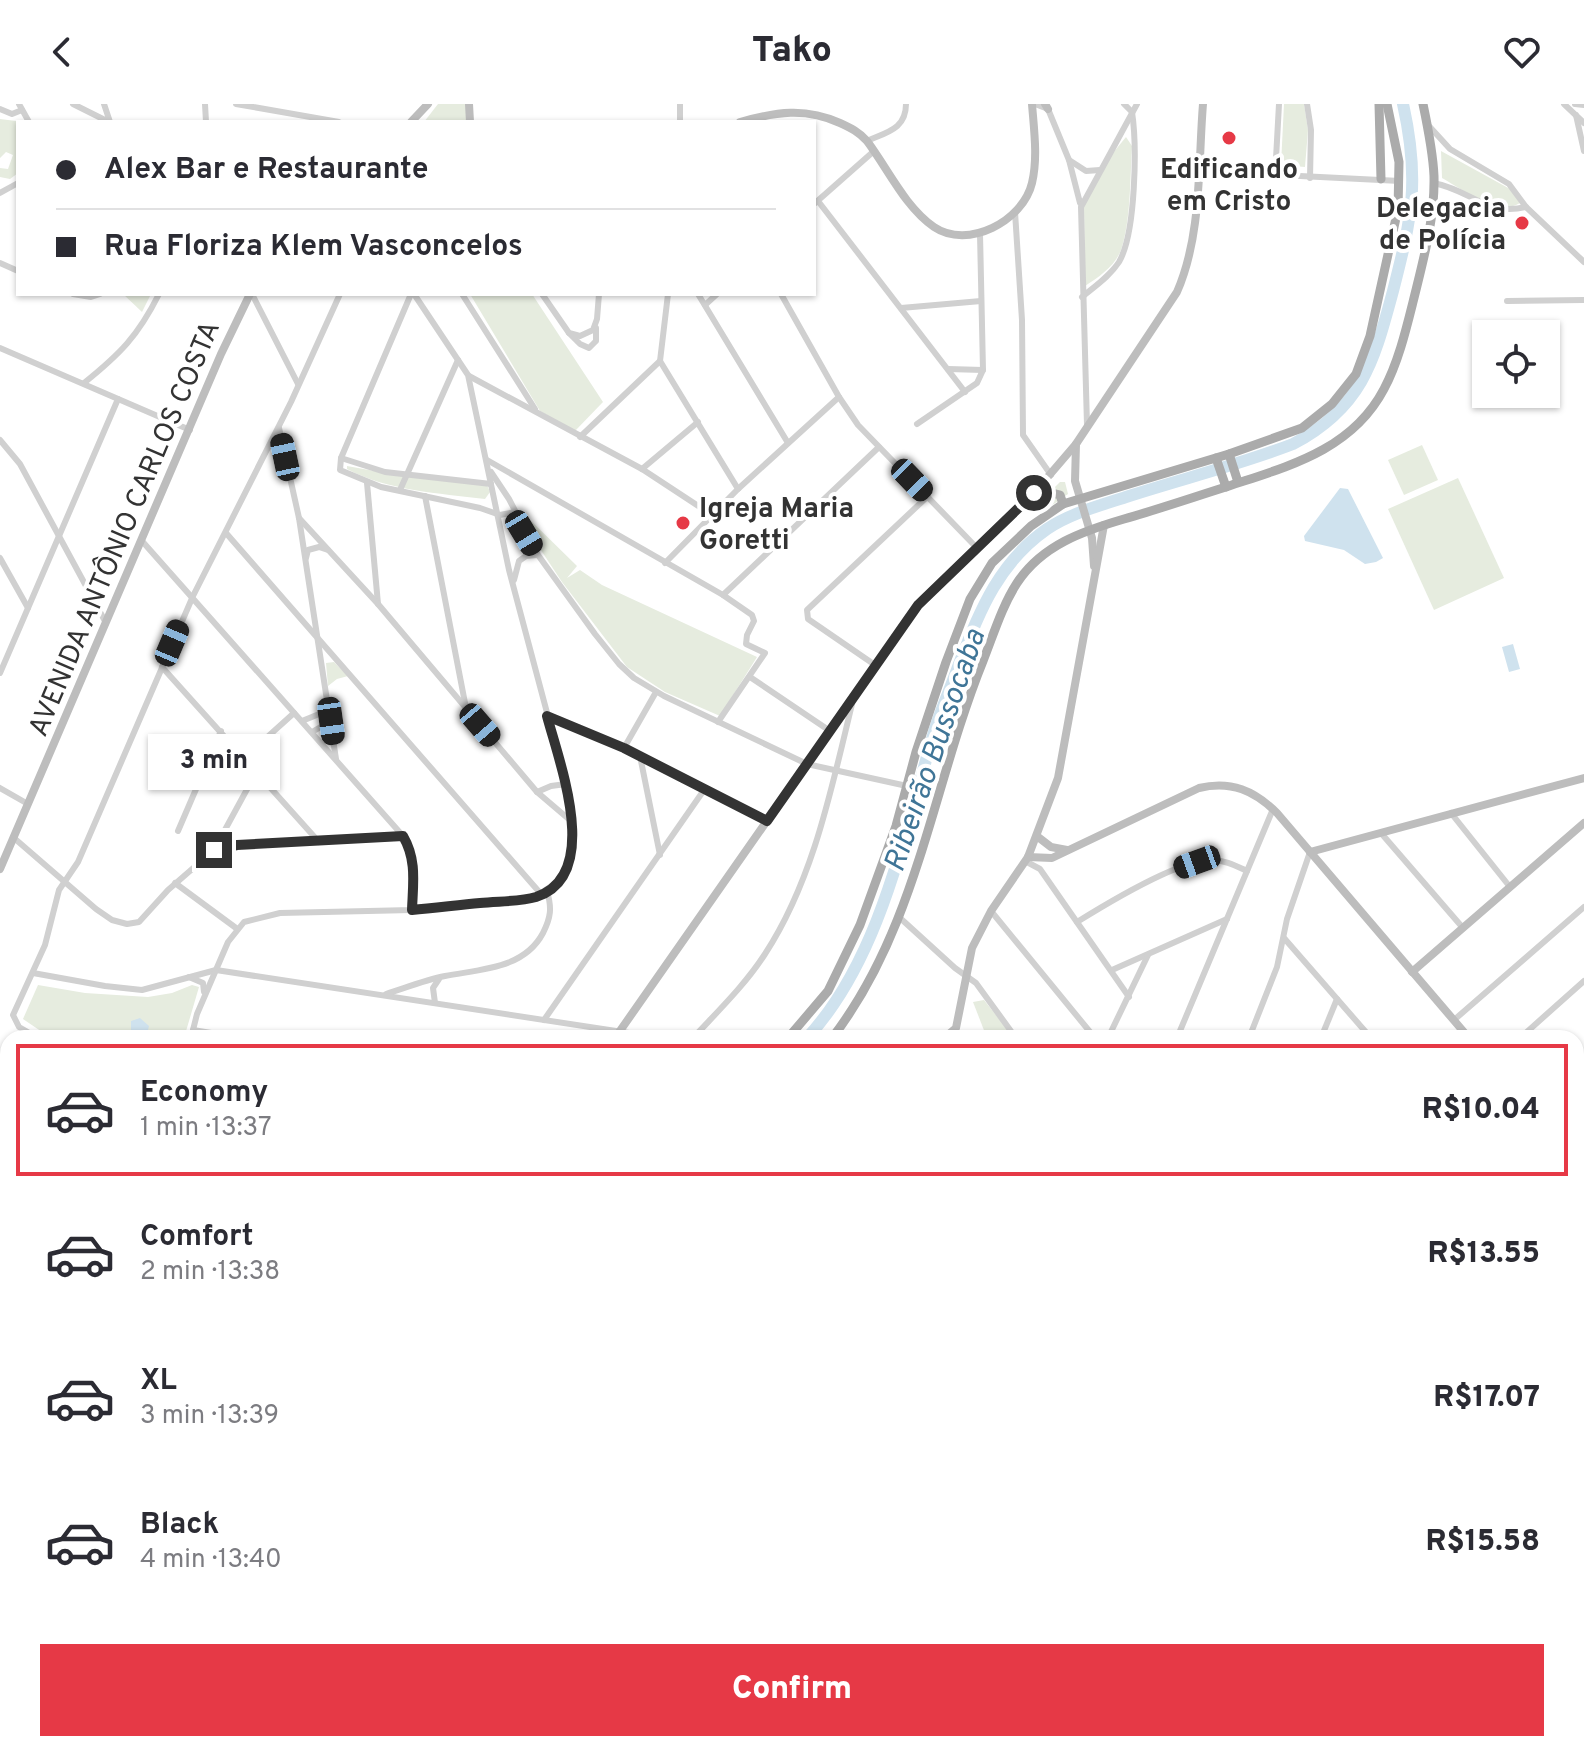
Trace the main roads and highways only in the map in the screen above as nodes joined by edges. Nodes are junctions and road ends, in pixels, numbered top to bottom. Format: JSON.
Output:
{"nodes":[{"id":1,"x":428,"y":104,"type":"edge"},
{"id":2,"x":1203,"y":104,"type":"edge"},
{"id":3,"x":1379,"y":104,"type":"edge"},
{"id":4,"x":1387,"y":104,"type":"edge"},
{"id":5,"x":1423,"y":104,"type":"edge"},
{"id":6,"x":1033,"y":107,"type":"edge"},
{"id":7,"x":413,"y":120,"type":"edge"},
{"id":8,"x":750,"y":120,"type":"edge"},
{"id":9,"x":1381,"y":179,"type":"road end"},
{"id":10,"x":250,"y":296,"type":"edge"},
{"id":11,"x":1076,"y":444,"type":"junction"},
{"id":12,"x":1229,"y":456,"type":"junction"},
{"id":13,"x":1217,"y":460,"type":"junction"},
{"id":14,"x":1051,"y":475,"type":"junction"},
{"id":15,"x":1237,"y":480,"type":"junction"},
{"id":16,"x":1075,"y":481,"type":"junction"},
{"id":17,"x":1225,"y":483,"type":"junction"},
{"id":18,"x":1034,"y":493,"type":"junction"},
{"id":19,"x":1080,"y":501,"type":"junction"},
{"id":20,"x":1063,"y":504,"type":"junction"},
{"id":21,"x":1104,"y":525,"type":"junction"},
{"id":22,"x":1090,"y":529,"type":"junction"},
{"id":23,"x":1094,"y":575,"type":"junction"},
{"id":24,"x":1582,"y":780,"type":"edge"},
{"id":25,"x":1584,"y":823,"type":"edge"},
{"id":26,"x":1038,"y":837,"type":"junction"},
{"id":27,"x":1068,"y":851,"type":"junction"},
{"id":28,"x":1310,"y":852,"type":"junction"},
{"id":29,"x":1027,"y":859,"type":"junction"},
{"id":30,"x":0,"y":869,"type":"edge"},
{"id":31,"x":1412,"y":972,"type":"junction"},
{"id":32,"x":621,"y":1030,"type":"edge"},
{"id":33,"x":795,"y":1030,"type":"edge"},
{"id":34,"x":838,"y":1030,"type":"edge"},
{"id":35,"x":954,"y":1030,"type":"edge"},
{"id":36,"x":1462,"y":1030,"type":"edge"}],
"edges":[{"from":1,"to":7,"type":"main road"},
{"from":2,"to":11,"type":"main road"},
{"from":3,"to":9,"type":"main road"},
{"from":4,"to":12,"type":"main road"},
{"from":5,"to":15,"type":"main road"},
{"from":6,"to":8,"type":"main road"},
{"from":10,"to":30,"type":"main road","name":"AVENIDA ANTÔNIO CARLOS COSTA"},
{"from":11,"to":14,"type":"main road"},
{"from":11,"to":16,"type":"main road"},
{"from":12,"to":13,"type":"main road"},
{"from":12,"to":15,"type":"main road"},
{"from":13,"to":17,"type":"main road"},
{"from":13,"to":19,"type":"main road"},
{"from":14,"to":16,"type":"main road"},
{"from":14,"to":18,"type":"main road"},
{"from":15,"to":17,"type":"main road"},
{"from":16,"to":19,"type":"main road"},
{"from":17,"to":21,"type":"main road"},
{"from":18,"to":20,"type":"main road"},
{"from":18,"to":32,"type":"main road"},
{"from":19,"to":20,"type":"main road"},
{"from":19,"to":22,"type":"main road"},
{"from":20,"to":33,"type":"main road"},
{"from":21,"to":22,"type":"main road"},
{"from":21,"to":23,"type":"main road"},
{"from":22,"to":23,"type":"main road"},
{"from":22,"to":34,"type":"main road"},
{"from":23,"to":26,"type":"main road"},
{"from":24,"to":28,"type":"main road"},
{"from":25,"to":31,"type":"main road"},
{"from":26,"to":27,"type":"main road"},
{"from":26,"to":29,"type":"main road"},
{"from":27,"to":28,"type":"main road"},
{"from":27,"to":29,"type":"main road"},
{"from":28,"to":31,"type":"main road"},
{"from":29,"to":35,"type":"main road"},
{"from":31,"to":36,"type":"main road"}]}
